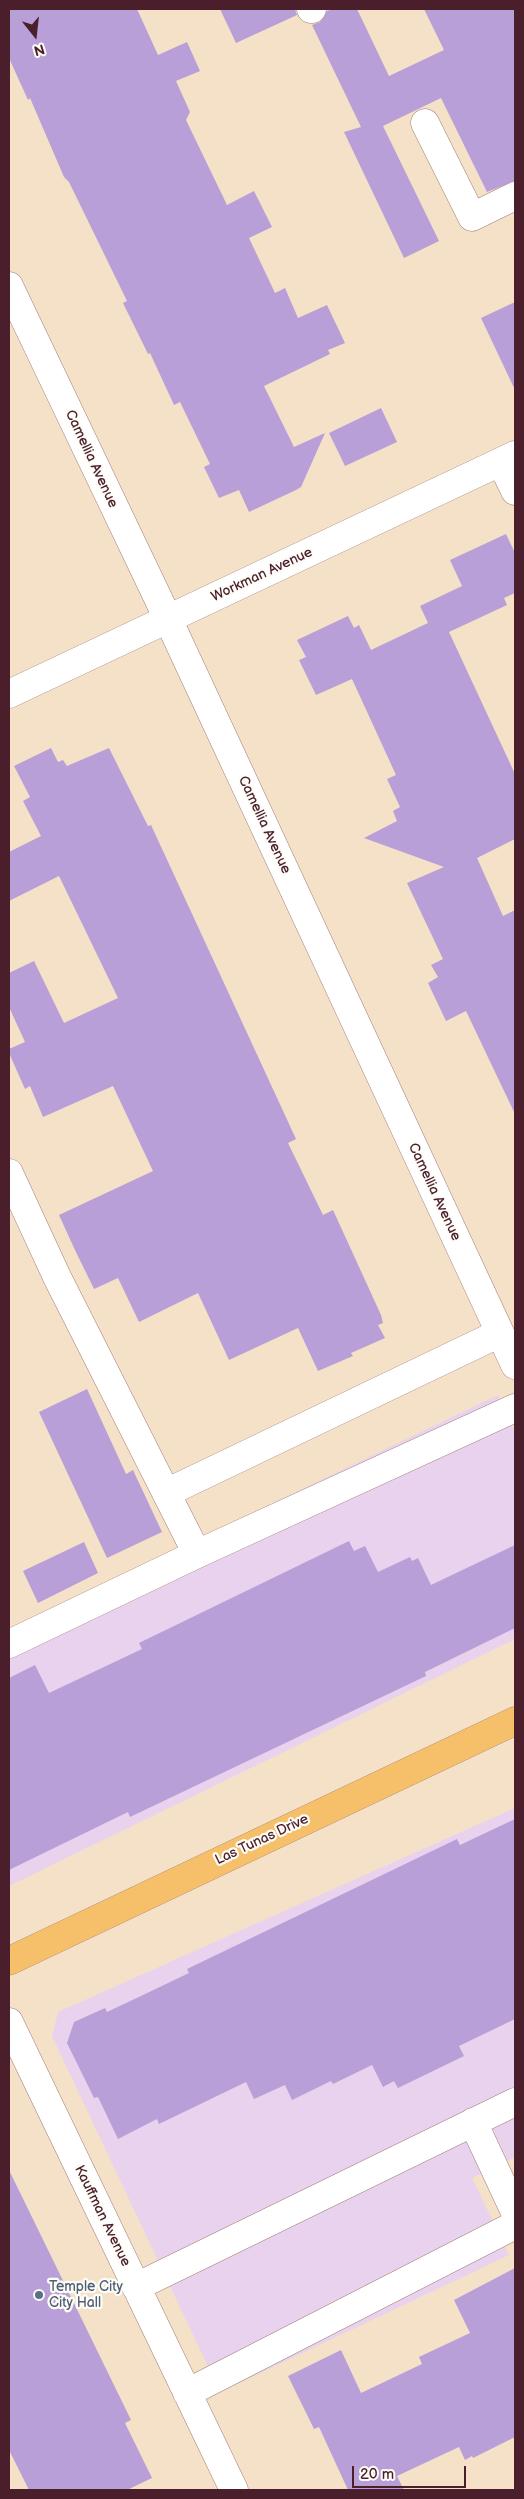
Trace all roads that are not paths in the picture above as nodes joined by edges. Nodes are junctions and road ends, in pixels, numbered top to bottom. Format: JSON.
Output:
{"nodes":[{"id":1,"x":425,"y":123,"type":"dead end"},
{"id":2,"x":515,"y":196,"type":"edge"},
{"id":3,"x":9,"y":286,"type":"edge"},
{"id":4,"x":508,"y":459,"type":"edge"},
{"id":5,"x":515,"y":491,"type":"edge"},
{"id":6,"x":168,"y":619,"type":"junction"},
{"id":7,"x":9,"y":694,"type":"edge"},
{"id":8,"x":9,"y":1173,"type":"edge"},
{"id":9,"x":500,"y":1333,"type":"junction"},
{"id":10,"x":515,"y":1365,"type":"edge"},
{"id":11,"x":515,"y":1408,"type":"edge"},
{"id":12,"x":166,"y":1493,"type":"junction"},
{"id":13,"x":197,"y":1554,"type":"junction"},
{"id":14,"x":9,"y":1644,"type":"edge"},
{"id":15,"x":515,"y":1721,"type":"edge"},
{"id":16,"x":9,"y":1960,"type":"edge"},
{"id":17,"x":9,"y":2022,"type":"edge"},
{"id":18,"x":515,"y":2102,"type":"edge"},
{"id":19,"x":473,"y":2122,"type":"junction"},
{"id":20,"x":515,"y":2212,"type":"edge"},
{"id":21,"x":515,"y":2226,"type":"edge"},
{"id":22,"x":136,"y":2287,"type":"junction"},
{"id":23,"x":187,"y":2392,"type":"junction"},
{"id":24,"x":234,"y":2490,"type":"edge"}],
"edges":[{"from":1,"to":2,"type":"street"},
{"from":3,"to":6,"type":"street","name":"Camellia Avenue"},
{"from":4,"to":5,"type":"street"},
{"from":4,"to":6,"type":"street","name":"Workman Avenue"},
{"from":6,"to":7,"type":"street","name":"Workman Avenue"},
{"from":6,"to":9,"type":"street","name":"Camellia Avenue"},
{"from":8,"to":12,"type":"street"},
{"from":9,"to":10,"type":"street","name":"Camellia Avenue"},
{"from":9,"to":12,"type":"street"},
{"from":11,"to":13,"type":"street"},
{"from":12,"to":13,"type":"street"},
{"from":13,"to":14,"type":"street"},
{"from":15,"to":16,"type":"main road","name":"Las Tunas Drive"},
{"from":17,"to":22,"type":"street","name":"Kauffman Avenue"},
{"from":18,"to":19,"type":"street"},
{"from":19,"to":20,"type":"street"},
{"from":19,"to":22,"type":"street"},
{"from":21,"to":23,"type":"street"},
{"from":22,"to":23,"type":"street","name":"Kauffman Avenue"},
{"from":23,"to":24,"type":"street","name":"Kauffman Avenue"}]}
